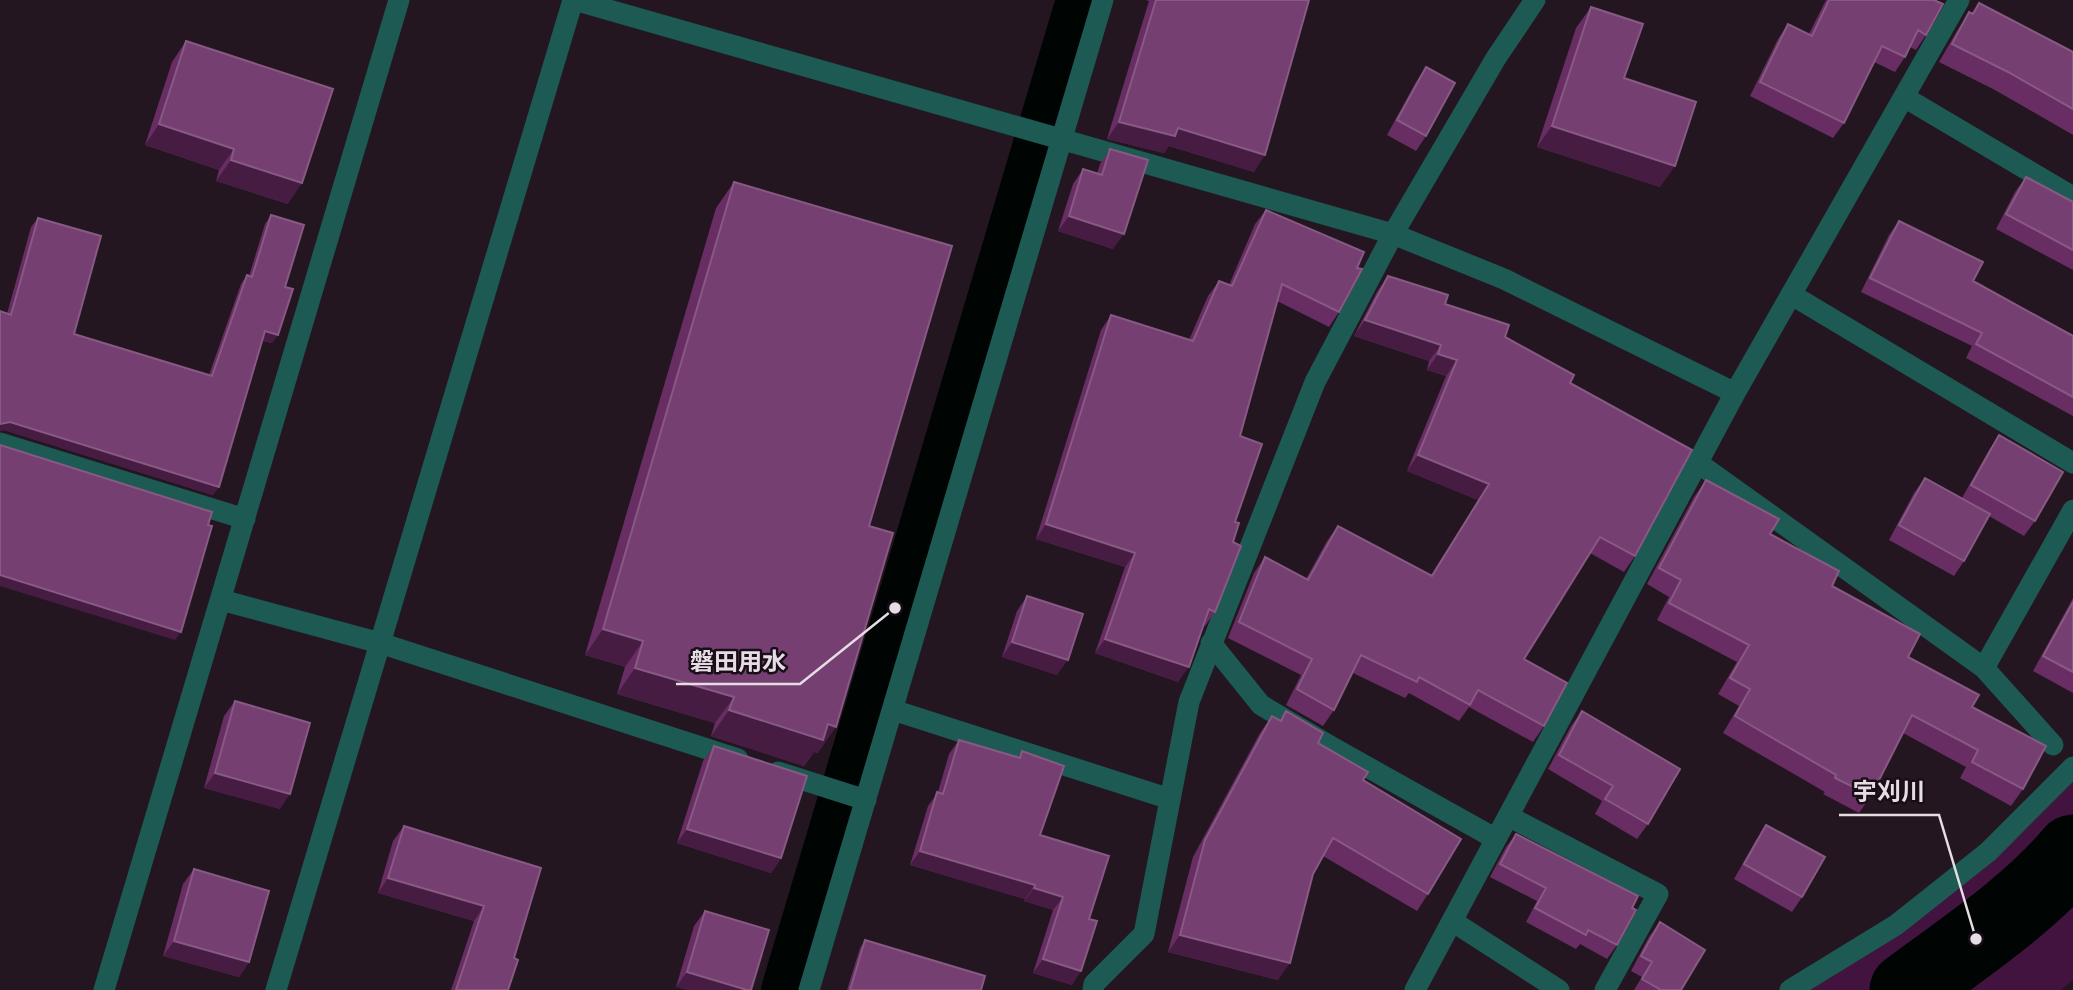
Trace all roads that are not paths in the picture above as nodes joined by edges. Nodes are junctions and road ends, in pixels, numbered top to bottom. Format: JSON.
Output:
{"nodes":[{"id":1,"x":398,"y":0,"type":"edge"},
{"id":2,"x":573,"y":0,"type":"edge"},
{"id":3,"x":1103,"y":0,"type":"edge"},
{"id":4,"x":1535,"y":0,"type":"edge"},
{"id":5,"x":1958,"y":0,"type":"edge"},
{"id":6,"x":1904,"y":97,"type":"junction"},
{"id":7,"x":1061,"y":141,"type":"junction"},
{"id":8,"x":2073,"y":197,"type":"edge"},
{"id":9,"x":1393,"y":233,"type":"junction"},
{"id":10,"x":1791,"y":295,"type":"junction"},
{"id":11,"x":1735,"y":393,"type":"junction"},
{"id":12,"x":0,"y":443,"type":"edge"},
{"id":13,"x":1698,"y":463,"type":"junction"},
{"id":14,"x":2073,"y":463,"type":"edge"},
{"id":15,"x":2073,"y":510,"type":"edge"},
{"id":16,"x":245,"y":519,"type":"junction"},
{"id":17,"x":221,"y":600,"type":"junction"},
{"id":18,"x":380,"y":643,"type":"junction"},
{"id":19,"x":1211,"y":643,"type":"junction"},
{"id":20,"x":1983,"y":668,"type":"junction"},
{"id":21,"x":892,"y":710,"type":"junction"},
{"id":22,"x":2053,"y":745,"type":"dead end"},
{"id":23,"x":2073,"y":767,"type":"edge"},
{"id":24,"x":1170,"y":799,"type":"junction"},
{"id":25,"x":866,"y":800,"type":"junction"},
{"id":26,"x":1508,"y":816,"type":"junction"},
{"id":27,"x":1496,"y":839,"type":"junction"},
{"id":28,"x":1452,"y":921,"type":"junction"},
{"id":29,"x":104,"y":990,"type":"edge"},
{"id":30,"x":276,"y":990,"type":"edge"},
{"id":31,"x":808,"y":990,"type":"edge"},
{"id":32,"x":1093,"y":990,"type":"edge"},
{"id":33,"x":1415,"y":990,"type":"edge"},
{"id":34,"x":1559,"y":990,"type":"edge"},
{"id":35,"x":1605,"y":990,"type":"edge"},
{"id":36,"x":1790,"y":990,"type":"edge"}],
"edges":[{"from":1,"to":16,"type":"street"},
{"from":2,"to":7,"type":"street"},
{"from":2,"to":18,"type":"street"},
{"from":3,"to":7,"type":"street"},
{"from":4,"to":9,"type":"street"},
{"from":5,"to":6,"type":"street"},
{"from":6,"to":8,"type":"street"},
{"from":6,"to":10,"type":"street"},
{"from":7,"to":9,"type":"street"},
{"from":7,"to":21,"type":"street"},
{"from":9,"to":11,"type":"street"},
{"from":9,"to":19,"type":"street"},
{"from":10,"to":11,"type":"street"},
{"from":10,"to":14,"type":"street"},
{"from":11,"to":13,"type":"street"},
{"from":12,"to":16,"type":"street"},
{"from":13,"to":20,"type":"street"},
{"from":13,"to":26,"type":"street"},
{"from":15,"to":20,"type":"street"},
{"from":16,"to":17,"type":"street"},
{"from":17,"to":18,"type":"street"},
{"from":17,"to":29,"type":"street"},
{"from":18,"to":25,"type":"street"},
{"from":18,"to":30,"type":"street"},
{"from":19,"to":24,"type":"street"},
{"from":19,"to":27,"type":"street"},
{"from":20,"to":22,"type":"street"},
{"from":21,"to":24,"type":"street"},
{"from":21,"to":25,"type":"street"},
{"from":23,"to":36,"type":"street"},
{"from":24,"to":32,"type":"street"},
{"from":25,"to":31,"type":"street"},
{"from":26,"to":27,"type":"street"},
{"from":26,"to":35,"type":"street"},
{"from":27,"to":28,"type":"street"},
{"from":28,"to":33,"type":"street"},
{"from":28,"to":34,"type":"street"}]}
